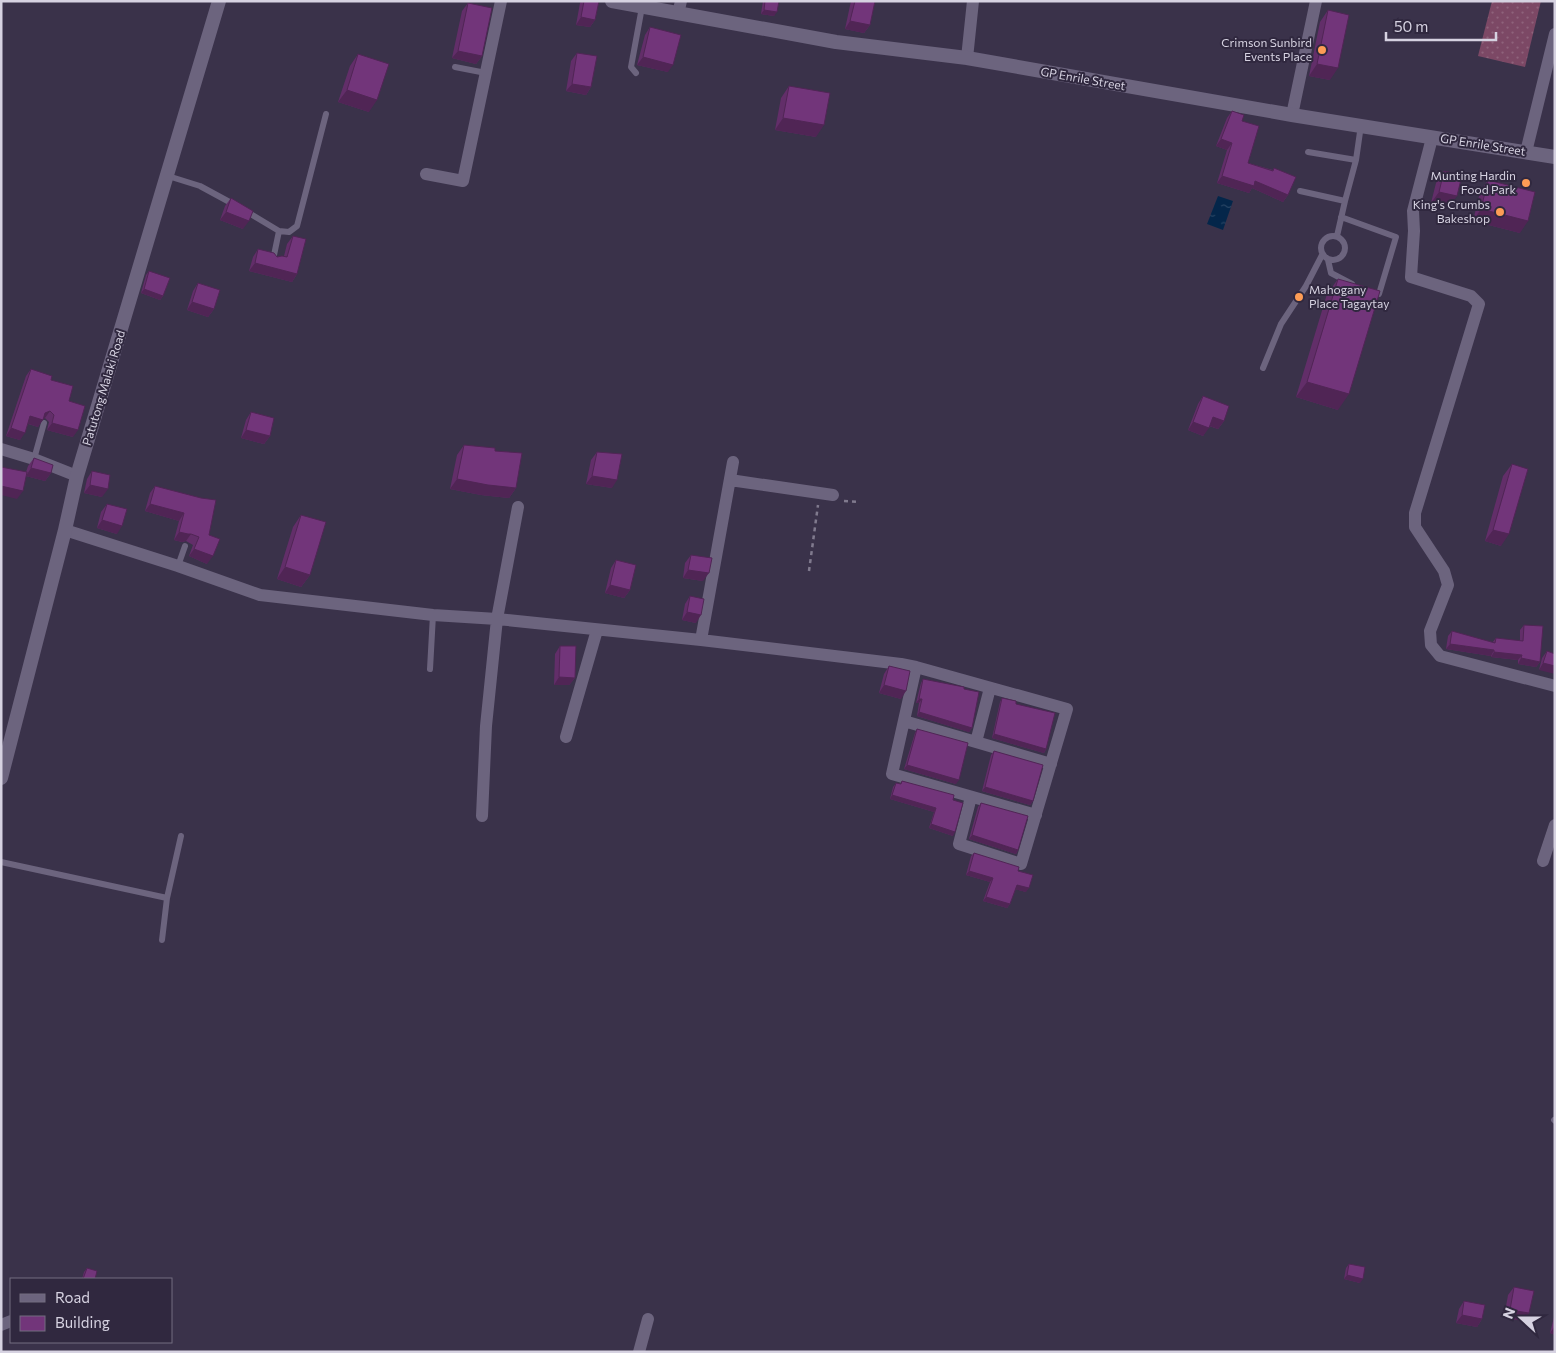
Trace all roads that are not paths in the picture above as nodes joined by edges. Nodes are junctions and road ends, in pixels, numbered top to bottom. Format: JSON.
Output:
{"nodes":[{"id":1,"x":219,"y":1,"type":"edge"},
{"id":2,"x":500,"y":1,"type":"edge"},
{"id":3,"x":612,"y":1,"type":"edge"},
{"id":4,"x":973,"y":1,"type":"edge"},
{"id":5,"x":1316,"y":1,"type":"edge"},
{"id":6,"x":642,"y":7,"type":"junction"},
{"id":7,"x":680,"y":8,"type":"edge"},
{"id":8,"x":1555,"y":34,"type":"edge"},
{"id":9,"x":967,"y":58,"type":"junction"},
{"id":10,"x":456,"y":67,"type":"dead end"},
{"id":11,"x":486,"y":73,"type":"junction"},
{"id":12,"x":636,"y":73,"type":"dead end"},
{"id":13,"x":326,"y":114,"type":"dead end"},
{"id":14,"x":1292,"y":115,"type":"junction"},
{"id":15,"x":1361,"y":125,"type":"junction"},
{"id":16,"x":1432,"y":138,"type":"junction"},
{"id":17,"x":1308,"y":152,"type":"dead end"},
{"id":18,"x":1526,"y":152,"type":"junction"},
{"id":19,"x":1555,"y":157,"type":"edge"},
{"id":20,"x":1356,"y":160,"type":"junction"},
{"id":21,"x":426,"y":174,"type":"dead end"},
{"id":22,"x":168,"y":176,"type":"junction"},
{"id":23,"x":1300,"y":191,"type":"dead end"},
{"id":24,"x":1344,"y":201,"type":"junction"},
{"id":25,"x":1340,"y":217,"type":"junction"},
{"id":26,"x":279,"y":230,"type":"junction"},
{"id":27,"x":1337,"y":236,"type":"junction"},
{"id":28,"x":1322,"y":255,"type":"junction"},
{"id":29,"x":273,"y":260,"type":"edge"},
{"id":30,"x":1328,"y":260,"type":"junction"},
{"id":31,"x":1355,"y":286,"type":"edge"},
{"id":32,"x":1362,"y":290,"type":"edge"},
{"id":33,"x":1263,"y":368,"type":"dead end"},
{"id":34,"x":44,"y":423,"type":"edge"},
{"id":35,"x":1,"y":450,"type":"edge"},
{"id":36,"x":34,"y":459,"type":"junction"},
{"id":37,"x":732,"y":462,"type":"dead end"},
{"id":38,"x":77,"y":476,"type":"junction"},
{"id":39,"x":730,"y":480,"type":"junction"},
{"id":40,"x":833,"y":495,"type":"dead end"},
{"id":41,"x":518,"y":507,"type":"dead end"},
{"id":42,"x":65,"y":530,"type":"junction"},
{"id":43,"x":185,"y":546,"type":"dead end"},
{"id":44,"x":178,"y":566,"type":"junction"},
{"id":45,"x":433,"y":615,"type":"junction"},
{"id":46,"x":498,"y":619,"type":"junction"},
{"id":47,"x":597,"y":630,"type":"junction"},
{"id":48,"x":701,"y":640,"type":"junction"},
{"id":49,"x":916,"y":667,"type":"junction"},
{"id":50,"x":430,"y":669,"type":"dead end"},
{"id":51,"x":1555,"y":686,"type":"edge"},
{"id":52,"x":990,"y":688,"type":"junction"},
{"id":53,"x":904,"y":721,"type":"junction"},
{"id":54,"x":566,"y":737,"type":"dead end"},
{"id":55,"x":976,"y":742,"type":"junction"},
{"id":56,"x":1051,"y":764,"type":"junction"},
{"id":57,"x":1,"y":778,"type":"edge"},
{"id":58,"x":971,"y":798,"type":"junction"},
{"id":59,"x":1036,"y":815,"type":"junction"},
{"id":60,"x":482,"y":816,"type":"dead end"},
{"id":61,"x":1555,"y":825,"type":"edge"},
{"id":62,"x":181,"y":836,"type":"dead end"},
{"id":63,"x":1544,"y":861,"type":"dead end"},
{"id":64,"x":1,"y":862,"type":"edge"},
{"id":65,"x":167,"y":898,"type":"junction"},
{"id":66,"x":162,"y":940,"type":"dead end"},
{"id":67,"x":648,"y":1319,"type":"dead end"},
{"id":68,"x":639,"y":1352,"type":"edge"}],
"edges":[{"from":1,"to":22,"type":"street","name":"Patutong Malaki Road"},
{"from":2,"to":11,"type":"street"},
{"from":3,"to":6,"type":"street","name":"GP Enrile Street"},
{"from":4,"to":9,"type":"street"},
{"from":5,"to":14,"type":"street"},
{"from":6,"to":7,"type":"street","name":"GP Enrile Street"},
{"from":6,"to":12,"type":"lane"},
{"from":7,"to":9,"type":"street","name":"GP Enrile Street"},
{"from":8,"to":18,"type":"street"},
{"from":9,"to":14,"type":"street","name":"GP Enrile Street"},
{"from":10,"to":11,"type":"lane"},
{"from":11,"to":21,"type":"street"},
{"from":13,"to":26,"type":"lane"},
{"from":14,"to":15,"type":"street","name":"GP Enrile Street"},
{"from":15,"to":16,"type":"street","name":"GP Enrile Street"},
{"from":15,"to":20,"type":"lane"},
{"from":16,"to":18,"type":"street","name":"GP Enrile Street"},
{"from":16,"to":51,"type":"street"},
{"from":17,"to":20,"type":"lane"},
{"from":18,"to":19,"type":"street","name":"GP Enrile Street"},
{"from":20,"to":24,"type":"lane"},
{"from":22,"to":26,"type":"lane"},
{"from":22,"to":38,"type":"street","name":"Patutong Malaki Road"},
{"from":23,"to":24,"type":"lane"},
{"from":24,"to":25,"type":"lane"},
{"from":25,"to":27,"type":"lane"},
{"from":25,"to":32,"type":"lane"},
{"from":26,"to":29,"type":"lane"},
{"from":27,"to":28,"type":"lane"},
{"from":27,"to":30,"type":"lane"},
{"from":28,"to":30,"type":"lane"},
{"from":28,"to":33,"type":"lane"},
{"from":30,"to":31,"type":"lane"},
{"from":34,"to":36,"type":"lane"},
{"from":35,"to":36,"type":"street"},
{"from":36,"to":38,"type":"street"},
{"from":37,"to":39,"type":"street"},
{"from":38,"to":42,"type":"street","name":"Patutong Malaki Road"},
{"from":39,"to":40,"type":"street"},
{"from":39,"to":48,"type":"street"},
{"from":41,"to":46,"type":"street"},
{"from":42,"to":44,"type":"street"},
{"from":42,"to":57,"type":"street","name":"Patutong Malaki Road"},
{"from":43,"to":44,"type":"lane"},
{"from":44,"to":45,"type":"street"},
{"from":45,"to":46,"type":"street"},
{"from":45,"to":50,"type":"lane"},
{"from":46,"to":47,"type":"street"},
{"from":46,"to":60,"type":"street"},
{"from":47,"to":48,"type":"street"},
{"from":47,"to":54,"type":"street"},
{"from":48,"to":49,"type":"street"},
{"from":49,"to":52,"type":"street"},
{"from":49,"to":53,"type":"street"},
{"from":52,"to":55,"type":"street"},
{"from":52,"to":56,"type":"street"},
{"from":53,"to":55,"type":"street"},
{"from":53,"to":58,"type":"street"},
{"from":55,"to":56,"type":"street"},
{"from":56,"to":59,"type":"street"},
{"from":58,"to":59,"type":"street"},
{"from":58,"to":59,"type":"street"},
{"from":61,"to":63,"type":"street"},
{"from":62,"to":65,"type":"lane"},
{"from":64,"to":65,"type":"lane"},
{"from":65,"to":66,"type":"lane"},
{"from":67,"to":68,"type":"street"}]}
